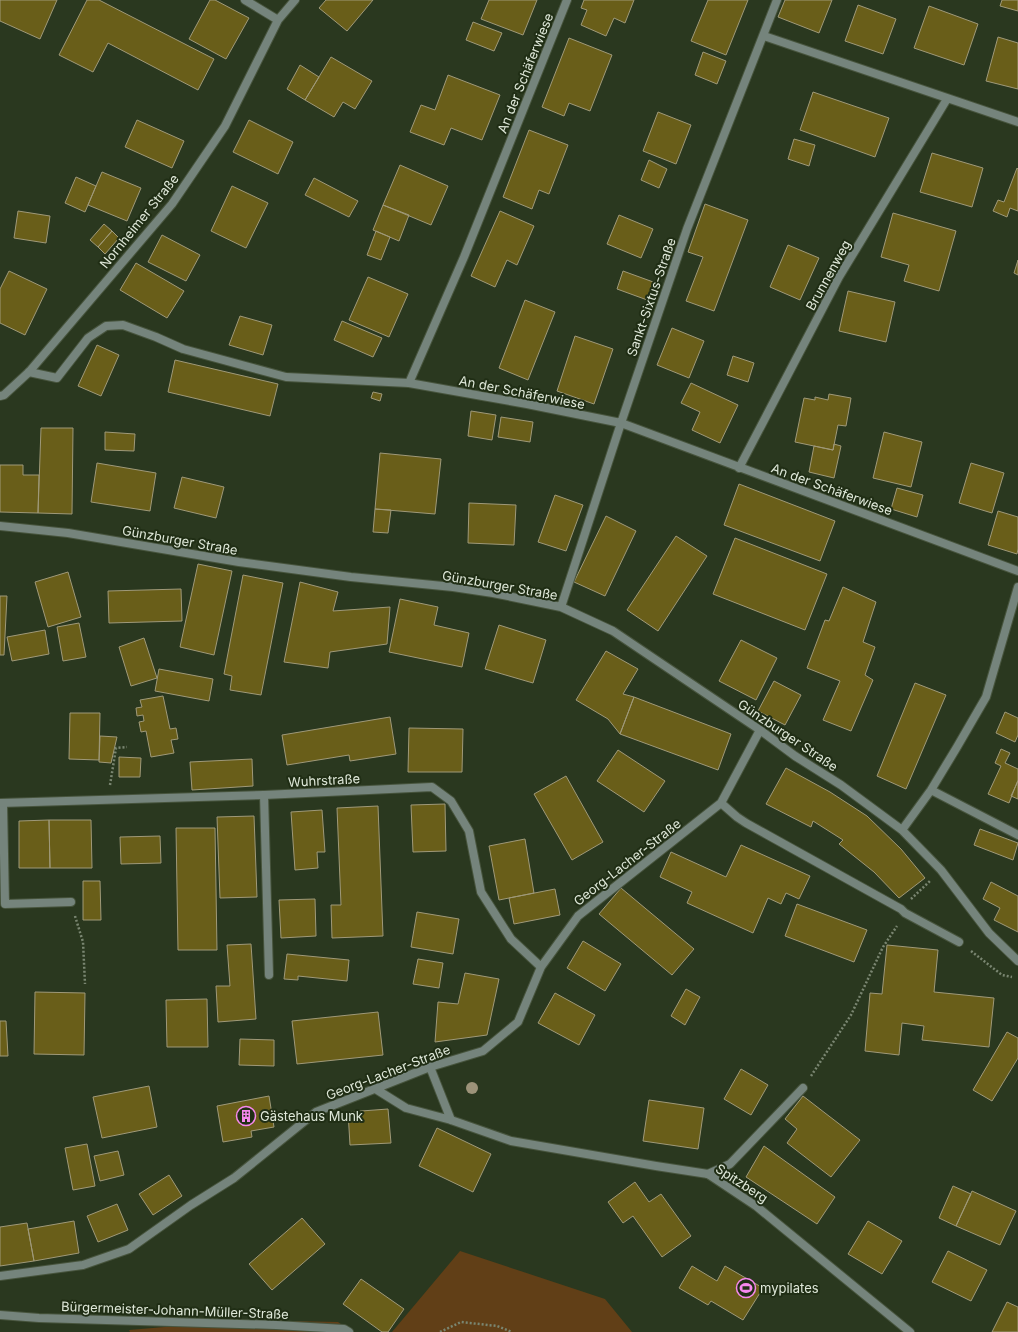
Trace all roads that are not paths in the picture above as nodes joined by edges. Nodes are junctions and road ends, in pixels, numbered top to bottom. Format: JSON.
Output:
{"nodes":[{"id":1,"x":245,"y":0,"type":"edge"},
{"id":2,"x":295,"y":0,"type":"edge"},
{"id":3,"x":567,"y":0,"type":"edge"},
{"id":4,"x":777,"y":0,"type":"edge"},
{"id":5,"x":278,"y":20,"type":"junction"},
{"id":6,"x":764,"y":36,"type":"junction"},
{"id":7,"x":947,"y":99,"type":"junction"},
{"id":8,"x":1018,"y":122,"type":"edge"},
{"id":9,"x":29,"y":372,"type":"junction"},
{"id":10,"x":409,"y":383,"type":"junction"},
{"id":11,"x":0,"y":396,"type":"edge"},
{"id":12,"x":620,"y":423,"type":"junction"},
{"id":13,"x":739,"y":468,"type":"junction"},
{"id":14,"x":0,"y":526,"type":"edge"},
{"id":15,"x":1018,"y":571,"type":"edge"},
{"id":16,"x":1018,"y":587,"type":"edge"},
{"id":17,"x":560,"y":607,"type":"junction"},
{"id":18,"x":760,"y":730,"type":"junction"},
{"id":19,"x":931,"y":790,"type":"junction"},
{"id":20,"x":264,"y":795,"type":"junction"},
{"id":21,"x":1,"y":803,"type":"edge"},
{"id":22,"x":721,"y":803,"type":"junction"},
{"id":23,"x":902,"y":830,"type":"junction"},
{"id":24,"x":1018,"y":834,"type":"edge"},
{"id":25,"x":71,"y":902,"type":"road end"},
{"id":26,"x":959,"y":942,"type":"road end"},
{"id":27,"x":1018,"y":961,"type":"edge"},
{"id":28,"x":542,"y":967,"type":"junction"},
{"id":29,"x":269,"y":975,"type":"dead end"},
{"id":30,"x":430,"y":1067,"type":"junction"},
{"id":31,"x":374,"y":1088,"type":"junction"},
{"id":32,"x":803,"y":1088,"type":"road end"},
{"id":33,"x":451,"y":1120,"type":"junction"},
{"id":34,"x":708,"y":1174,"type":"junction"},
{"id":35,"x":0,"y":1276,"type":"edge"},
{"id":36,"x":0,"y":1315,"type":"edge"},
{"id":37,"x":349,"y":1332,"type":"edge"},
{"id":38,"x":910,"y":1332,"type":"edge"}],
"edges":[{"from":1,"to":5,"type":"street"},
{"from":2,"to":5,"type":"street","name":"Nornheimer Straße"},
{"from":3,"to":10,"type":"street","name":"An der Schäferwiese"},
{"from":4,"to":6,"type":"street","name":"Sankt-Sixtus-Straße"},
{"from":5,"to":9,"type":"street","name":"Nornheimer Straße"},
{"from":6,"to":7,"type":"street"},
{"from":6,"to":12,"type":"street","name":"Sankt-Sixtus-Straße"},
{"from":7,"to":8,"type":"street"},
{"from":7,"to":13,"type":"street","name":"Brunnenweg"},
{"from":9,"to":10,"type":"street"},
{"from":9,"to":11,"type":"street","name":"Nornheimer Straße"},
{"from":10,"to":12,"type":"street","name":"An der Schäferwiese"},
{"from":12,"to":13,"type":"street","name":"An der Schäferwiese"},
{"from":12,"to":17,"type":"street","name":"Sankt-Sixtus-Straße"},
{"from":13,"to":15,"type":"street","name":"An der Schäferwiese"},
{"from":14,"to":17,"type":"street","name":"Günzburger Straße"},
{"from":16,"to":19,"type":"street"},
{"from":17,"to":18,"type":"street","name":"Günzburger Straße"},
{"from":18,"to":22,"type":"street","name":"Georg-Lacher-Straße"},
{"from":18,"to":23,"type":"street","name":"Günzburger Straße"},
{"from":19,"to":23,"type":"street"},
{"from":19,"to":24,"type":"street"},
{"from":20,"to":21,"type":"street","name":"Wuhrstraße"},
{"from":20,"to":28,"type":"street","name":"Wuhrstraße"},
{"from":20,"to":29,"type":"street"},
{"from":21,"to":25,"type":"street"},
{"from":22,"to":26,"type":"street"},
{"from":22,"to":28,"type":"street","name":"Georg-Lacher-Straße"},
{"from":23,"to":27,"type":"street","name":"Günzburger Straße"},
{"from":28,"to":30,"type":"street","name":"Georg-Lacher-Straße"},
{"from":30,"to":31,"type":"street","name":"Georg-Lacher-Straße"},
{"from":30,"to":33,"type":"street"},
{"from":31,"to":33,"type":"street","name":"Spitzberg"},
{"from":31,"to":35,"type":"street","name":"Georg-Lacher-Straße"},
{"from":32,"to":34,"type":"street"},
{"from":33,"to":34,"type":"street","name":"Spitzberg"},
{"from":34,"to":38,"type":"street","name":"Spitzberg"},
{"from":36,"to":37,"type":"street","name":"Bürgermeister-Johann-Müller-Straße"}]}
